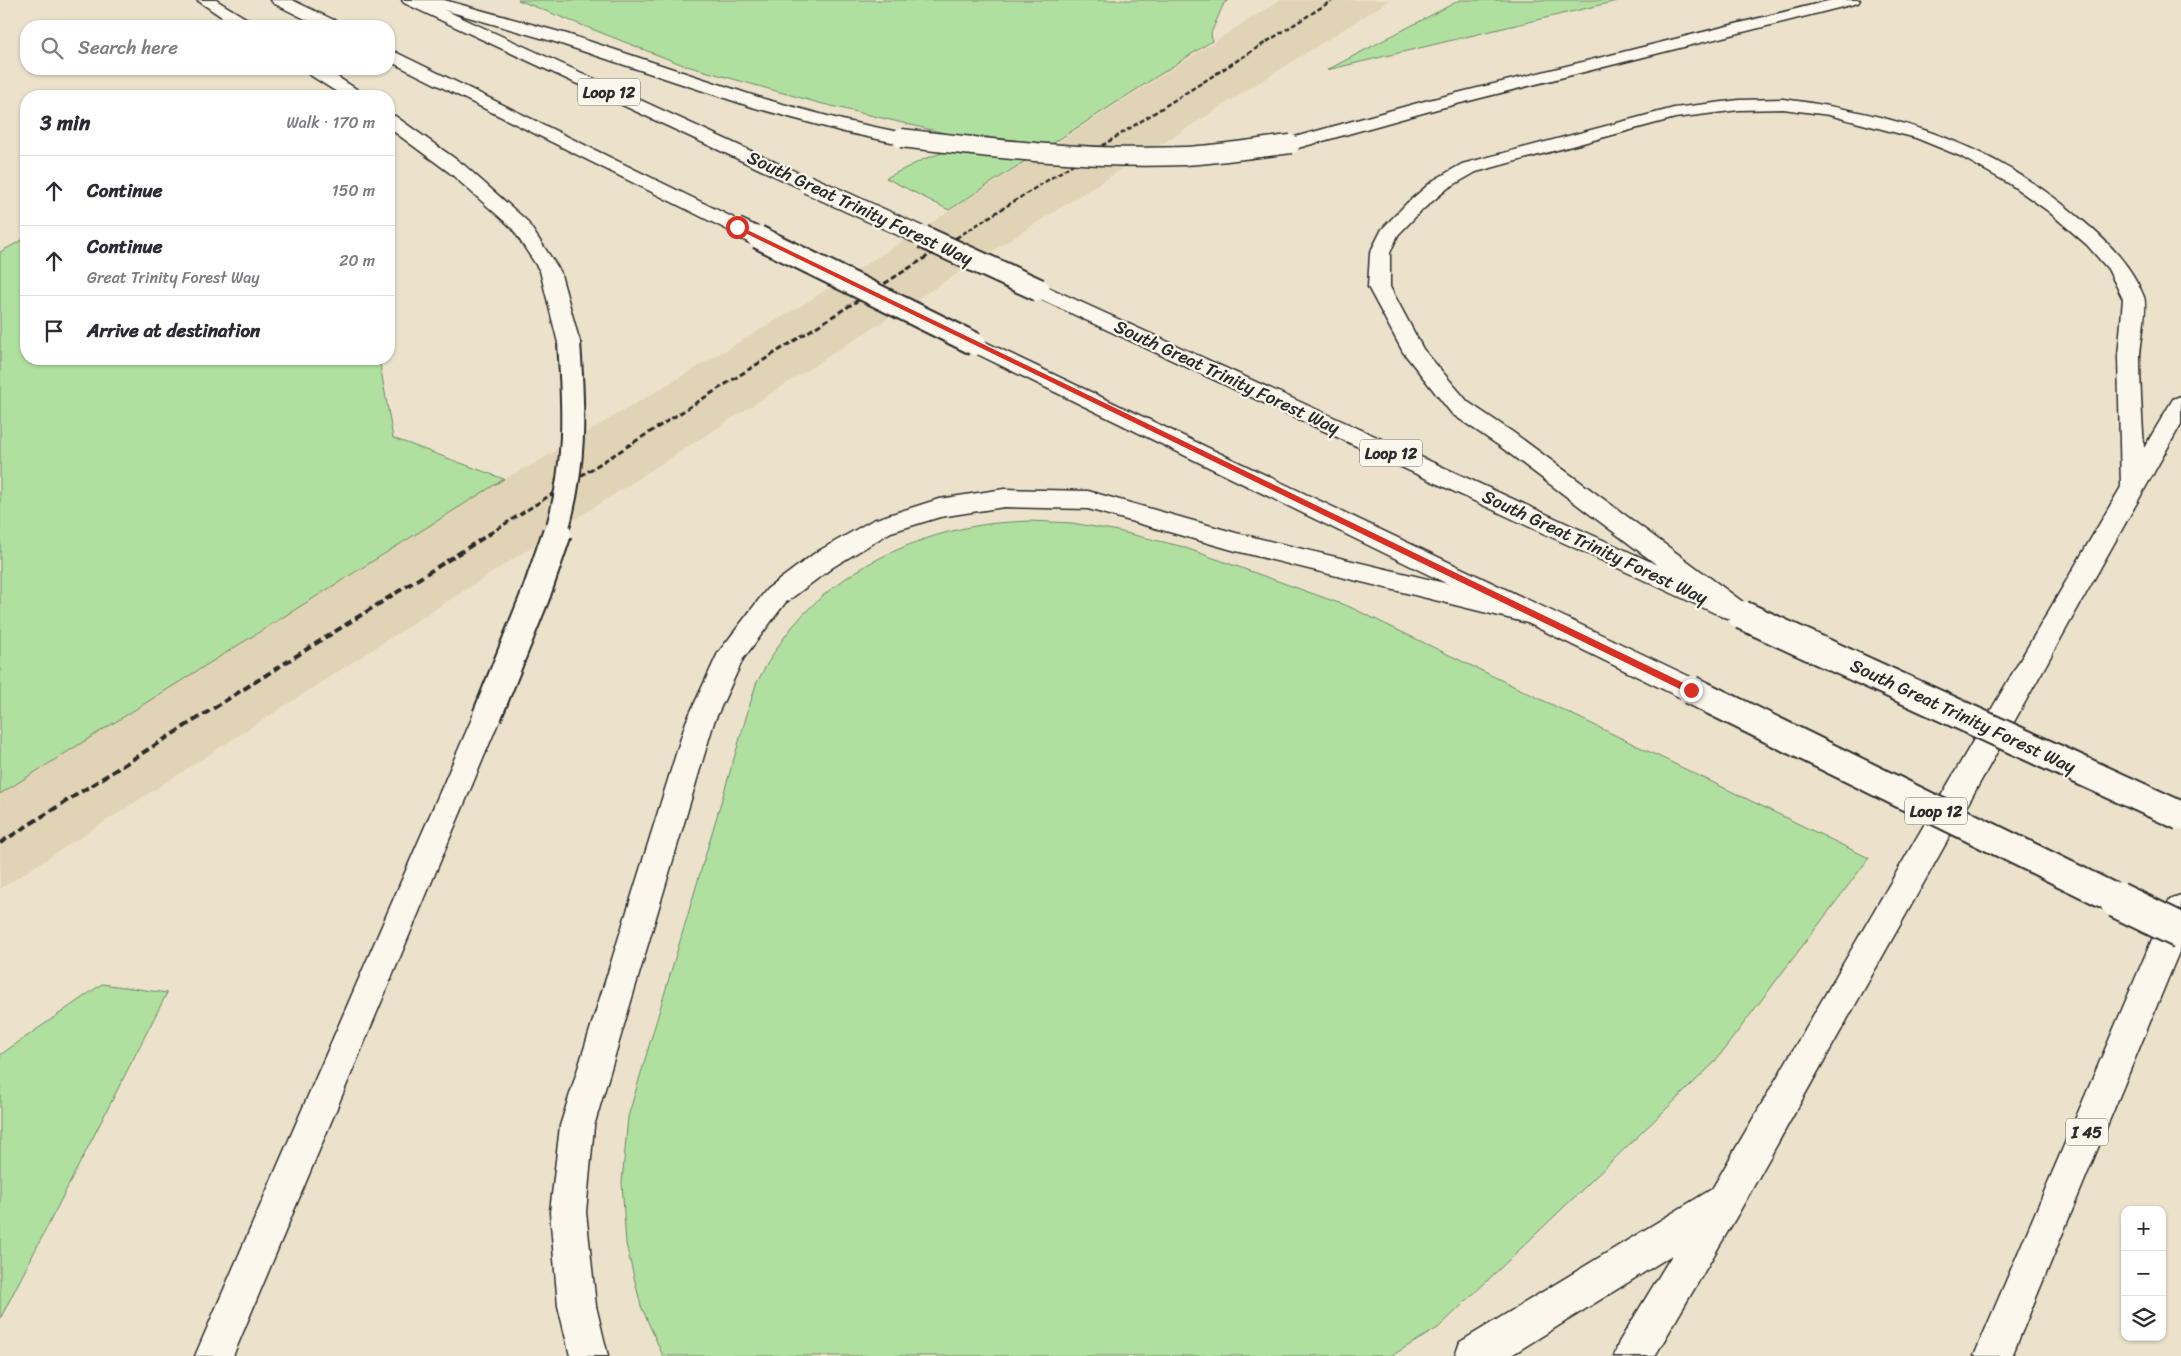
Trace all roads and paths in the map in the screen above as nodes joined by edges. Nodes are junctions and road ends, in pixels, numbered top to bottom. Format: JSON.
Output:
{"nodes":[{"id":1,"x":205,"y":0,"type":"edge"},
{"id":2,"x":279,"y":0,"type":"edge"},
{"id":3,"x":410,"y":0,"type":"edge"},
{"id":4,"x":426,"y":0,"type":"edge"},
{"id":5,"x":1852,"y":0,"type":"edge"},
{"id":6,"x":237,"y":20,"type":"edge"},
{"id":7,"x":320,"y":20,"type":"edge"},
{"id":8,"x":395,"y":57,"type":"edge"},
{"id":9,"x":322,"y":75,"type":"edge"},
{"id":10,"x":346,"y":90,"type":"edge"},
{"id":11,"x":395,"y":124,"type":"edge"},
{"id":12,"x":2181,"y":404,"type":"edge"},
{"id":13,"x":2134,"y":486,"type":"junction"},
{"id":14,"x":1532,"y":614,"type":"junction"},
{"id":15,"x":1742,"y":615,"type":"junction"},
{"id":16,"x":2181,"y":816,"type":"edge"},
{"id":17,"x":2181,"y":909,"type":"edge"},
{"id":18,"x":2181,"y":931,"type":"edge"},
{"id":19,"x":1725,"y":1201,"type":"junction"},
{"id":20,"x":214,"y":1356,"type":"edge"},
{"id":21,"x":589,"y":1356,"type":"edge"},
{"id":22,"x":1474,"y":1356,"type":"edge"},
{"id":23,"x":1633,"y":1356,"type":"edge"},
{"id":24,"x":1993,"y":1356,"type":"edge"}],
"edges":[{"from":1,"to":6,"type":"main road"},
{"from":2,"to":7,"type":"main road"},
{"from":3,"to":15,"type":"main road","name":"South Great Trinity Forest Way","number":"Loop 12","bridge":true},
{"from":4,"to":5,"type":"main road","bridge":true},
{"from":8,"to":14,"type":"main road","number":"Loop 12","bridge":true},
{"from":9,"to":10,"type":"main road"},
{"from":11,"to":20,"type":"main road","bridge":true},
{"from":12,"to":13,"type":"main road"},
{"from":13,"to":15,"type":"main road"},
{"from":13,"to":19,"type":"main road"},
{"from":14,"to":18,"type":"main road","number":"Loop 12","bridge":true},
{"from":14,"to":21,"type":"main road"},
{"from":15,"to":16,"type":"main road","name":"South Great Trinity Forest Way","number":"Loop 12","bridge":true},
{"from":17,"to":24,"type":"main road","number":"I 45"},
{"from":19,"to":22,"type":"main road"},
{"from":19,"to":23,"type":"main road"}]}
